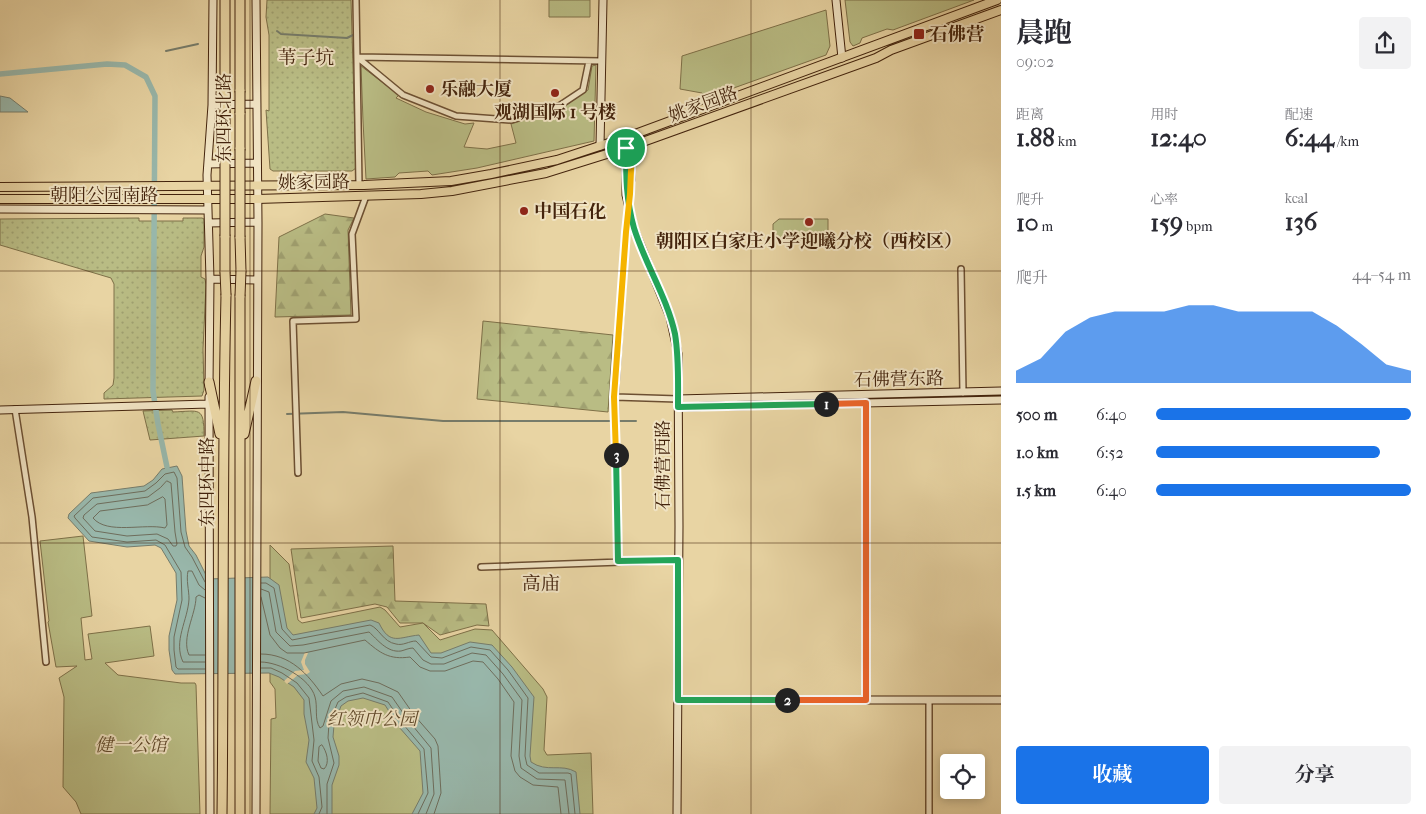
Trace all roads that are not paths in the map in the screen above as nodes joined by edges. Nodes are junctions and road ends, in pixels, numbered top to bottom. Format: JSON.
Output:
{"nodes":[{"id":1,"x":213,"y":0,"type":"edge"},
{"id":2,"x":225,"y":0,"type":"edge"},
{"id":3,"x":240,"y":0,"type":"edge"},
{"id":4,"x":256,"y":0,"type":"edge"},
{"id":5,"x":356,"y":0,"type":"edge"},
{"id":6,"x":603,"y":0,"type":"edge"},
{"id":7,"x":836,"y":0,"type":"edge"},
{"id":8,"x":997,"y":0,"type":"edge"},
{"id":9,"x":1001,"y":10,"type":"edge"},
{"id":10,"x":357,"y":57,"type":"junction"},
{"id":11,"x":842,"y":58,"type":"junction"},
{"id":12,"x":589,"y":61,"type":"junction"},
{"id":13,"x":601,"y":61,"type":"junction"},
{"id":14,"x":257,"y":104,"type":"junction"},
{"id":15,"x":212,"y":105,"type":"junction"},
{"id":16,"x":600,"y":146,"type":"junction"},
{"id":17,"x":629,"y":147,"type":"junction"},
{"id":18,"x":225,"y":149,"type":"joint"},
{"id":19,"x":257,"y":163,"type":"junction"},
{"id":20,"x":208,"y":164,"type":"junction"},
{"id":21,"x":359,"y":185,"type":"junction"},
{"id":22,"x":0,"y":187,"type":"edge"},
{"id":23,"x":208,"y":187,"type":"junction"},
{"id":24,"x":257,"y":187,"type":"junction"},
{"id":25,"x":366,"y":196,"type":"junction"},
{"id":26,"x":0,"y":199,"type":"edge"},
{"id":27,"x":207,"y":199,"type":"junction"},
{"id":28,"x":257,"y":199,"type":"junction"},
{"id":29,"x":629,"y":208,"type":"junction"},
{"id":30,"x":0,"y":209,"type":"edge"},
{"id":31,"x":208,"y":210,"type":"junction"},
{"id":32,"x":258,"y":222,"type":"junction"},
{"id":33,"x":208,"y":223,"type":"junction"},
{"id":34,"x":240,"y":237,"type":"joint"},
{"id":35,"x":961,"y":269,"type":"dead end"},
{"id":36,"x":210,"y":279,"type":"junction"},
{"id":37,"x":258,"y":280,"type":"junction"},
{"id":38,"x":256,"y":381,"type":"junction"},
{"id":39,"x":209,"y":382,"type":"junction"},
{"id":40,"x":1001,"y":392,"type":"edge"},
{"id":41,"x":963,"y":393,"type":"junction"},
{"id":42,"x":614,"y":397,"type":"junction"},
{"id":43,"x":1001,"y":400,"type":"edge"},
{"id":44,"x":678,"y":403,"type":"junction"},
{"id":45,"x":866,"y":403,"type":"junction"},
{"id":46,"x":209,"y":404,"type":"junction"},
{"id":47,"x":14,"y":409,"type":"junction"},
{"id":48,"x":0,"y":410,"type":"edge"},
{"id":49,"x":223,"y":449,"type":"junction"},
{"id":50,"x":240,"y":449,"type":"junction"},
{"id":51,"x":298,"y":473,"type":"dead end"},
{"id":52,"x":678,"y":560,"type":"junction"},
{"id":53,"x":618,"y":561,"type":"junction"},
{"id":54,"x":481,"y":567,"type":"dead end"},
{"id":55,"x":46,"y":662,"type":"dead end"},
{"id":56,"x":678,"y":700,"type":"junction"},
{"id":57,"x":866,"y":700,"type":"junction"},
{"id":58,"x":929,"y":700,"type":"junction"},
{"id":59,"x":1001,"y":700,"type":"edge"},
{"id":60,"x":210,"y":814,"type":"edge"},
{"id":61,"x":222,"y":814,"type":"edge"},
{"id":62,"x":240,"y":814,"type":"edge"},
{"id":63,"x":256,"y":814,"type":"edge"},
{"id":64,"x":677,"y":814,"type":"edge"},
{"id":65,"x":929,"y":814,"type":"edge"}],
"edges":[{"from":1,"to":15,"type":"street","name":"东四环北路"},
{"from":2,"to":18,"type":"highway","name":"东四环北路","bridge":true},
{"from":3,"to":34,"type":"highway","name":"东四环北路","bridge":true},
{"from":4,"to":14,"type":"street","name":"东四环北路"},
{"from":5,"to":10,"type":"street"},
{"from":6,"to":13,"type":"street"},
{"from":7,"to":11,"type":"street"},
{"from":8,"to":11,"type":"main road","name":"姚家园路"},
{"from":9,"to":17,"type":"main road","name":"姚家园路"},
{"from":10,"to":12,"type":"street"},
{"from":10,"to":12,"type":"street"},
{"from":10,"to":21,"type":"street"},
{"from":11,"to":16,"type":"main road","name":"姚家园路"},
{"from":12,"to":13,"type":"street"},
{"from":13,"to":16,"type":"street"},
{"from":14,"to":15,"type":"street"},
{"from":14,"to":19,"type":"street","name":"东四环北路"},
{"from":15,"to":20,"type":"street","name":"东四环北路"},
{"from":16,"to":21,"type":"main road","name":"姚家园路"},
{"from":17,"to":25,"type":"main road","name":"姚家园路"},
{"from":17,"to":29,"type":"street","name":"石佛营西路"},
{"from":18,"to":49,"type":"highway","name":"东四环中路","bridge":true},
{"from":19,"to":20,"type":"street"},
{"from":19,"to":24,"type":"street","name":"东四环北路"},
{"from":20,"to":23,"type":"street","name":"东四环北路"},
{"from":21,"to":24,"type":"main road","name":"姚家园路"},
{"from":22,"to":23,"type":"main road","name":"朝阳公园南路"},
{"from":23,"to":24,"type":"main road","name":"姚家园路"},
{"from":23,"to":27,"type":"street","name":"东四环北路"},
{"from":24,"to":28,"type":"street","name":"东四环北路"},
{"from":25,"to":28,"type":"main road","name":"姚家园路"},
{"from":25,"to":51,"type":"street"},
{"from":26,"to":27,"type":"main road","name":"朝阳公园南路"},
{"from":27,"to":28,"type":"main road","name":"姚家园路"},
{"from":27,"to":31,"type":"street","name":"东四环中路"},
{"from":28,"to":32,"type":"street"},
{"from":29,"to":42,"type":"street"},
{"from":29,"to":44,"type":"street","name":"石佛营西路"},
{"from":30,"to":31,"type":"street","name":"朝阳公园南路"},
{"from":31,"to":33,"type":"street","name":"东四环中路"},
{"from":32,"to":33,"type":"street"},
{"from":32,"to":37,"type":"street"},
{"from":33,"to":36,"type":"street","name":"东四环中路"},
{"from":34,"to":50,"type":"highway","name":"东四环中路","bridge":true},
{"from":35,"to":41,"type":"street"},
{"from":36,"to":37,"type":"street"},
{"from":36,"to":39,"type":"street","name":"东四环中路"},
{"from":37,"to":38,"type":"street"},
{"from":38,"to":50,"type":"highway"},
{"from":38,"to":63,"type":"street"},
{"from":39,"to":46,"type":"street","name":"东四环中路"},
{"from":39,"to":49,"type":"highway"},
{"from":40,"to":41,"type":"street","name":"石佛营东路"},
{"from":41,"to":44,"type":"street","name":"石佛营东路"},
{"from":42,"to":44,"type":"street"},
{"from":42,"to":53,"type":"street"},
{"from":43,"to":45,"type":"street","name":"石佛营东路"},
{"from":44,"to":45,"type":"street","name":"石佛营东路"},
{"from":44,"to":52,"type":"street","name":"石佛营西路"},
{"from":45,"to":57,"type":"street"},
{"from":46,"to":47,"type":"street"},
{"from":46,"to":60,"type":"street","name":"东四环中路"},
{"from":47,"to":48,"type":"street"},
{"from":47,"to":55,"type":"street"},
{"from":49,"to":61,"type":"highway","name":"东四环中路"},
{"from":50,"to":62,"type":"highway","name":"东四环中路"},
{"from":52,"to":53,"type":"street"},
{"from":52,"to":56,"type":"street","name":"石佛营西路"},
{"from":53,"to":54,"type":"street"},
{"from":56,"to":57,"type":"street"},
{"from":56,"to":64,"type":"street","name":"石佛营西路"},
{"from":57,"to":58,"type":"street"},
{"from":58,"to":59,"type":"street"},
{"from":58,"to":65,"type":"street"}]}
